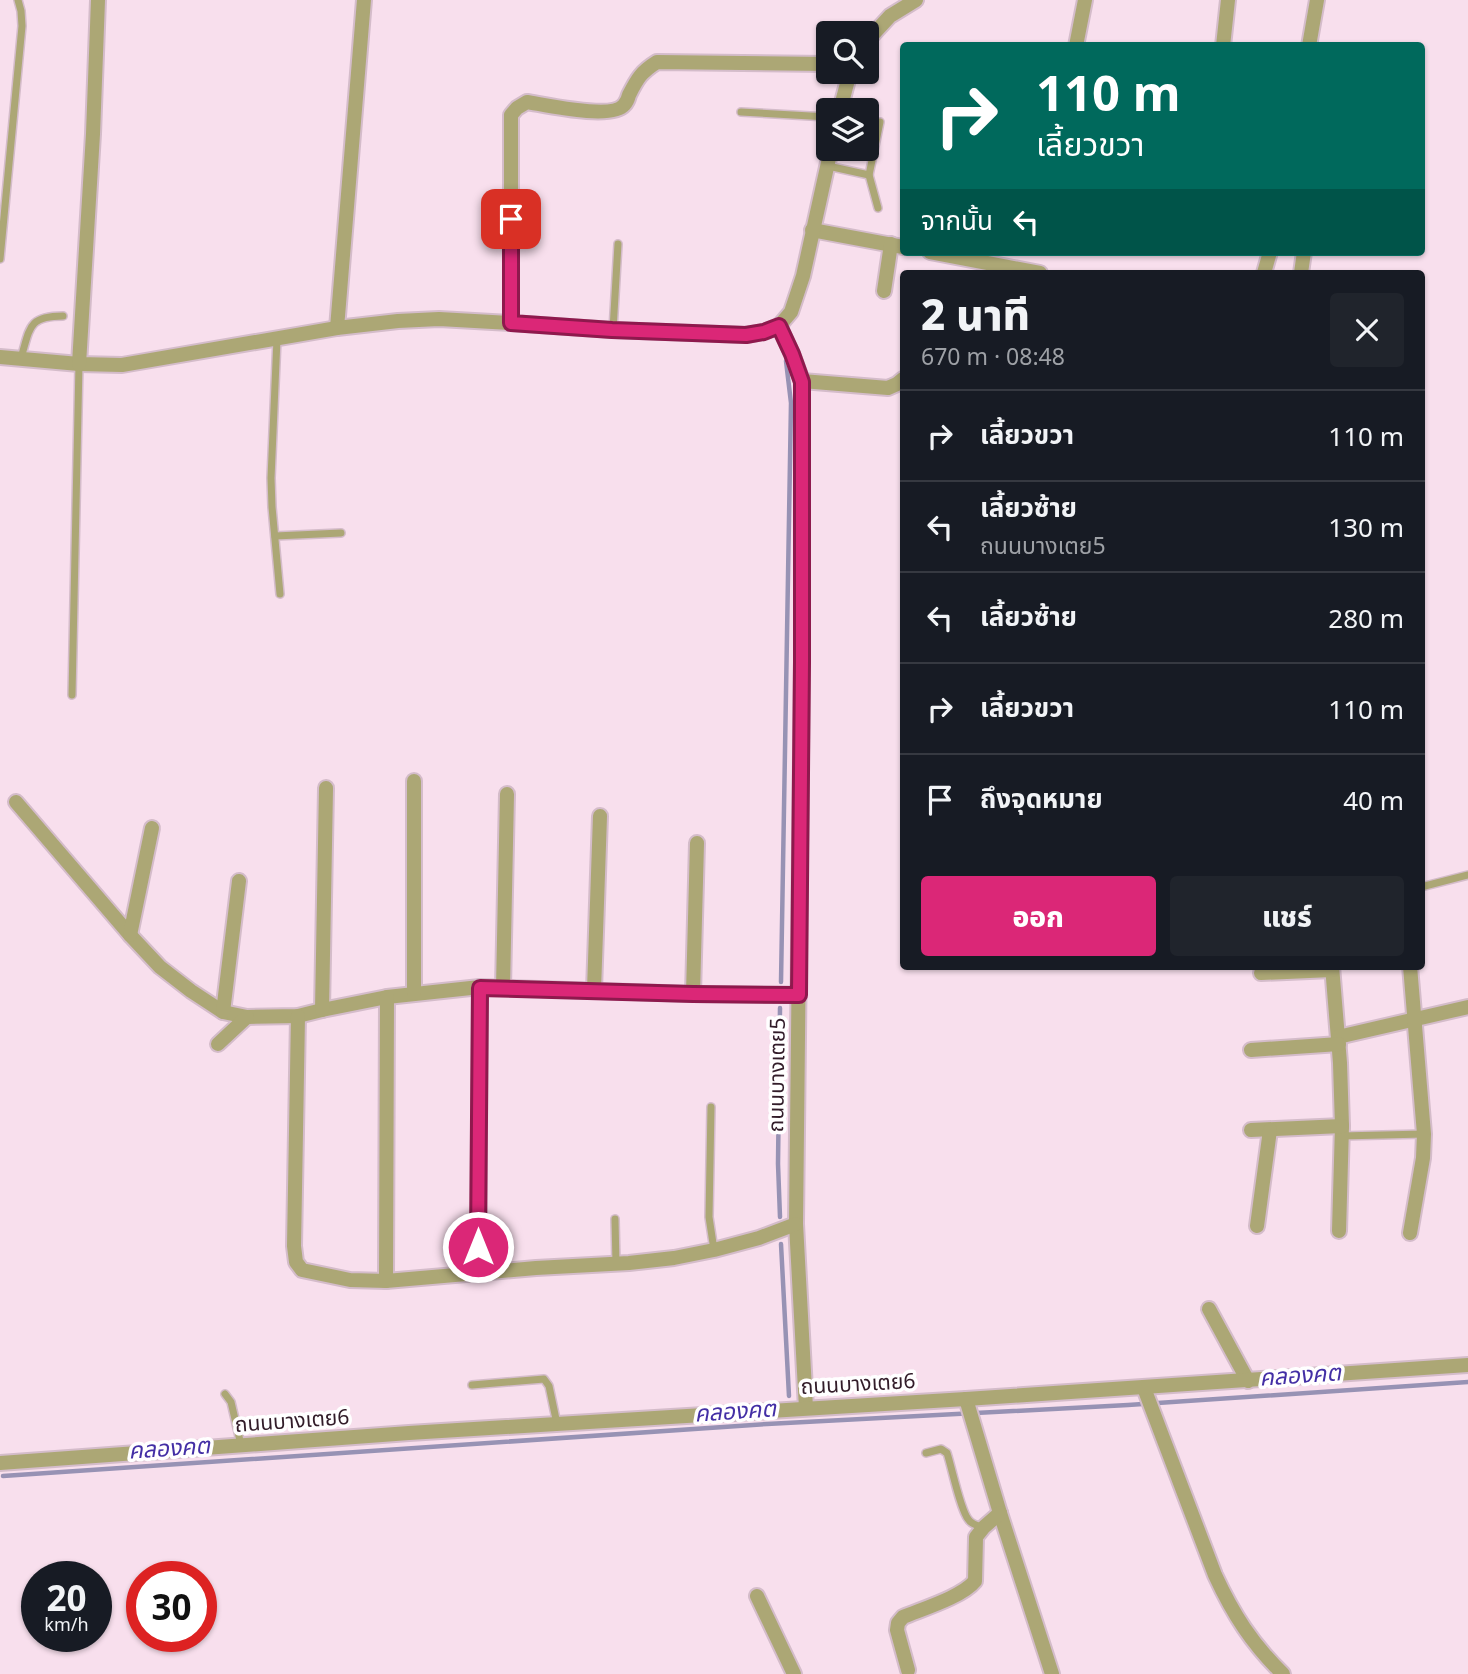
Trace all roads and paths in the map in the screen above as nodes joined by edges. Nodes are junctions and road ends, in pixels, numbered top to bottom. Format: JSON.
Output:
{"nodes":[{"id":1,"x":18,"y":0,"type":"edge"},
{"id":2,"x":98,"y":0,"type":"edge"},
{"id":3,"x":364,"y":0,"type":"edge"},
{"id":4,"x":916,"y":0,"type":"edge"},
{"id":5,"x":1085,"y":0,"type":"edge"},
{"id":6,"x":1228,"y":0,"type":"edge"},
{"id":7,"x":1317,"y":0,"type":"edge"},
{"id":8,"x":879,"y":28,"type":"edge"},
{"id":9,"x":1077,"y":42,"type":"edge"},
{"id":10,"x":1223,"y":42,"type":"edge"},
{"id":11,"x":1310,"y":42,"type":"edge"},
{"id":12,"x":816,"y":64,"type":"edge"},
{"id":13,"x":741,"y":112,"type":"dead end"},
{"id":14,"x":816,"y":116,"type":"edge"},
{"id":15,"x":880,"y":122,"type":"dead end"},
{"id":16,"x":828,"y":161,"type":"edge"},
{"id":17,"x":827,"y":166,"type":"junction"},
{"id":18,"x":869,"y":175,"type":"junction"},
{"id":19,"x":878,"y":208,"type":"dead end"},
{"id":20,"x":812,"y":230,"type":"junction"},
{"id":21,"x":618,"y":244,"type":"dead end"},
{"id":22,"x":897,"y":246,"type":"edge"},
{"id":23,"x":951,"y":256,"type":"edge"},
{"id":24,"x":0,"y":259,"type":"edge"},
{"id":25,"x":1024,"y":270,"type":"edge"},
{"id":26,"x":884,"y":291,"type":"dead end"},
{"id":27,"x":63,"y":316,"type":"dead end"},
{"id":28,"x":511,"y":323,"type":"junction"},
{"id":29,"x":779,"y":326,"type":"junction"},
{"id":30,"x":337,"y":328,"type":"junction"},
{"id":31,"x":612,"y":330,"type":"junction"},
{"id":32,"x":277,"y":339,"type":"junction"},
{"id":33,"x":0,"y":357,"type":"edge"},
{"id":34,"x":21,"y":359,"type":"junction"},
{"id":35,"x":79,"y":364,"type":"junction"},
{"id":36,"x":802,"y":382,"type":"junction"},
{"id":37,"x":900,"y":382,"type":"edge"},
{"id":38,"x":341,"y":533,"type":"dead end"},
{"id":39,"x":275,"y":536,"type":"junction"},
{"id":40,"x":280,"y":594,"type":"dead end"},
{"id":41,"x":72,"y":695,"type":"dead end"},
{"id":42,"x":414,"y":780,"type":"dead end"},
{"id":43,"x":326,"y":788,"type":"dead end"},
{"id":44,"x":507,"y":794,"type":"dead end"},
{"id":45,"x":16,"y":802,"type":"dead end"},
{"id":46,"x":600,"y":816,"type":"dead end"},
{"id":47,"x":152,"y":828,"type":"dead end"},
{"id":48,"x":698,"y":844,"type":"dead end"},
{"id":49,"x":1468,"y":875,"type":"edge"},
{"id":50,"x":239,"y":881,"type":"dead end"},
{"id":51,"x":1425,"y":886,"type":"edge"},
{"id":52,"x":130,"y":935,"type":"junction"},
{"id":53,"x":1304,"y":970,"type":"edge"},
{"id":54,"x":1332,"y":970,"type":"edge"},
{"id":55,"x":1410,"y":970,"type":"edge"},
{"id":56,"x":1261,"y":973,"type":"dead end"},
{"id":57,"x":480,"y":988,"type":"junction"},
{"id":58,"x":503,"y":988,"type":"junction"},
{"id":59,"x":594,"y":990,"type":"junction"},
{"id":60,"x":414,"y":993,"type":"junction"},
{"id":61,"x":693,"y":994,"type":"junction"},
{"id":62,"x":799,"y":995,"type":"junction"},
{"id":63,"x":387,"y":997,"type":"junction"},
{"id":64,"x":1468,"y":1007,"type":"edge"},
{"id":65,"x":322,"y":1010,"type":"junction"},
{"id":66,"x":223,"y":1012,"type":"junction"},
{"id":67,"x":298,"y":1016,"type":"junction"},
{"id":68,"x":247,"y":1017,"type":"junction"},
{"id":69,"x":1415,"y":1019,"type":"junction"},
{"id":70,"x":1339,"y":1041,"type":"junction"},
{"id":71,"x":218,"y":1044,"type":"dead end"},
{"id":72,"x":1251,"y":1050,"type":"dead end"},
{"id":73,"x":711,"y":1107,"type":"dead end"},
{"id":74,"x":1251,"y":1130,"type":"dead end"},
{"id":75,"x":1270,"y":1130,"type":"junction"},
{"id":76,"x":1341,"y":1131,"type":"junction"},
{"id":77,"x":1424,"y":1134,"type":"junction"},
{"id":78,"x":615,"y":1219,"type":"dead end"},
{"id":79,"x":796,"y":1224,"type":"junction"},
{"id":80,"x":1256,"y":1226,"type":"dead end"},
{"id":81,"x":1339,"y":1231,"type":"dead end"},
{"id":82,"x":1409,"y":1233,"type":"dead end"},
{"id":83,"x":714,"y":1250,"type":"junction"},
{"id":84,"x":616,"y":1264,"type":"junction"},
{"id":85,"x":478,"y":1273,"type":"junction"},
{"id":86,"x":386,"y":1282,"type":"junction"},
{"id":87,"x":1209,"y":1309,"type":"dead end"},
{"id":88,"x":1468,"y":1366,"type":"edge"},
{"id":89,"x":1248,"y":1381,"type":"junction"},
{"id":90,"x":472,"y":1385,"type":"dead end"},
{"id":91,"x":1145,"y":1390,"type":"junction"},
{"id":92,"x":225,"y":1394,"type":"dead end"},
{"id":93,"x":967,"y":1401,"type":"junction"},
{"id":94,"x":806,"y":1408,"type":"junction"},
{"id":95,"x":557,"y":1424,"type":"junction"},
{"id":96,"x":241,"y":1446,"type":"junction"},
{"id":97,"x":926,"y":1453,"type":"dead end"},
{"id":98,"x":0,"y":1463,"type":"edge"},
{"id":99,"x":1000,"y":1513,"type":"junction"},
{"id":100,"x":984,"y":1527,"type":"junction"},
{"id":101,"x":757,"y":1596,"type":"dead end"},
{"id":102,"x":908,"y":1670,"type":"dead end"},
{"id":103,"x":794,"y":1674,"type":"edge"},
{"id":104,"x":1052,"y":1674,"type":"edge"},
{"id":105,"x":1283,"y":1674,"type":"edge"}],
"edges":[{"from":1,"to":24,"type":"lane"},
{"from":2,"to":35,"type":"street"},
{"from":3,"to":30,"type":"street"},
{"from":4,"to":8,"type":"street"},
{"from":5,"to":9,"type":"street"},
{"from":6,"to":10,"type":"street"},
{"from":7,"to":11,"type":"street"},
{"from":12,"to":28,"type":"street"},
{"from":13,"to":14,"type":"lane"},
{"from":15,"to":18,"type":"lane"},
{"from":16,"to":17,"type":"street"},
{"from":17,"to":18,"type":"lane"},
{"from":17,"to":20,"type":"street"},
{"from":18,"to":19,"type":"lane"},
{"from":20,"to":22,"type":"street"},
{"from":20,"to":29,"type":"street"},
{"from":21,"to":31,"type":"lane"},
{"from":22,"to":26,"type":"street"},
{"from":23,"to":25,"type":"street"},
{"from":27,"to":34,"type":"lane"},
{"from":28,"to":30,"type":"street"},
{"from":28,"to":31,"type":"street"},
{"from":29,"to":31,"type":"street"},
{"from":29,"to":36,"type":"street","name":"ถนนบางเตย5"},
{"from":30,"to":32,"type":"street"},
{"from":32,"to":35,"type":"street"},
{"from":32,"to":39,"type":"lane"},
{"from":33,"to":34,"type":"street"},
{"from":34,"to":35,"type":"street"},
{"from":35,"to":41,"type":"lane"},
{"from":36,"to":37,"type":"street"},
{"from":36,"to":62,"type":"street","name":"ถนนบางเตย5"},
{"from":38,"to":39,"type":"lane"},
{"from":39,"to":40,"type":"lane"},
{"from":42,"to":60,"type":"street"},
{"from":43,"to":65,"type":"street"},
{"from":44,"to":58,"type":"street"},
{"from":45,"to":52,"type":"street"},
{"from":46,"to":59,"type":"street"},
{"from":47,"to":52,"type":"street"},
{"from":48,"to":61,"type":"street"},
{"from":49,"to":51,"type":"lane"},
{"from":50,"to":66,"type":"street"},
{"from":52,"to":66,"type":"street"},
{"from":53,"to":56,"type":"street"},
{"from":54,"to":70,"type":"street"},
{"from":55,"to":69,"type":"street"},
{"from":57,"to":58,"type":"street"},
{"from":57,"to":60,"type":"street"},
{"from":57,"to":85,"type":"street"},
{"from":58,"to":59,"type":"street"},
{"from":59,"to":61,"type":"street"},
{"from":60,"to":63,"type":"street"},
{"from":61,"to":62,"type":"street"},
{"from":62,"to":79,"type":"street","name":"ถนนบางเตย5"},
{"from":63,"to":65,"type":"street"},
{"from":63,"to":86,"type":"street"},
{"from":64,"to":69,"type":"street"},
{"from":65,"to":67,"type":"street"},
{"from":66,"to":68,"type":"street"},
{"from":67,"to":68,"type":"street"},
{"from":67,"to":86,"type":"street"},
{"from":68,"to":71,"type":"street"},
{"from":69,"to":70,"type":"street"},
{"from":69,"to":77,"type":"street"},
{"from":70,"to":72,"type":"street"},
{"from":70,"to":76,"type":"street"},
{"from":73,"to":83,"type":"lane"},
{"from":74,"to":75,"type":"street"},
{"from":75,"to":76,"type":"street"},
{"from":75,"to":80,"type":"street"},
{"from":76,"to":77,"type":"lane"},
{"from":76,"to":81,"type":"street"},
{"from":77,"to":82,"type":"street"},
{"from":78,"to":84,"type":"lane"},
{"from":79,"to":83,"type":"street"},
{"from":79,"to":94,"type":"street","name":"ถนนบางเตย5"},
{"from":83,"to":84,"type":"street"},
{"from":84,"to":85,"type":"street"},
{"from":85,"to":86,"type":"street"},
{"from":87,"to":89,"type":"street"},
{"from":88,"to":89,"type":"street","name":"ถนนบางเตย6"},
{"from":89,"to":91,"type":"street","name":"ถนนบางเตย6"},
{"from":90,"to":95,"type":"lane"},
{"from":91,"to":93,"type":"street","name":"ถนนบางเตย6"},
{"from":91,"to":105,"type":"street"},
{"from":92,"to":96,"type":"lane"},
{"from":93,"to":94,"type":"street","name":"ถนนบางเตย6"},
{"from":93,"to":99,"type":"street"},
{"from":94,"to":95,"type":"street","name":"ถนนบางเตย6"},
{"from":95,"to":96,"type":"street","name":"ถนนบางเตย6"},
{"from":96,"to":98,"type":"street","name":"ถนนบางเตย6"},
{"from":97,"to":100,"type":"lane"},
{"from":99,"to":100,"type":"street"},
{"from":99,"to":104,"type":"street"},
{"from":100,"to":102,"type":"street"},
{"from":101,"to":103,"type":"street"}]}
